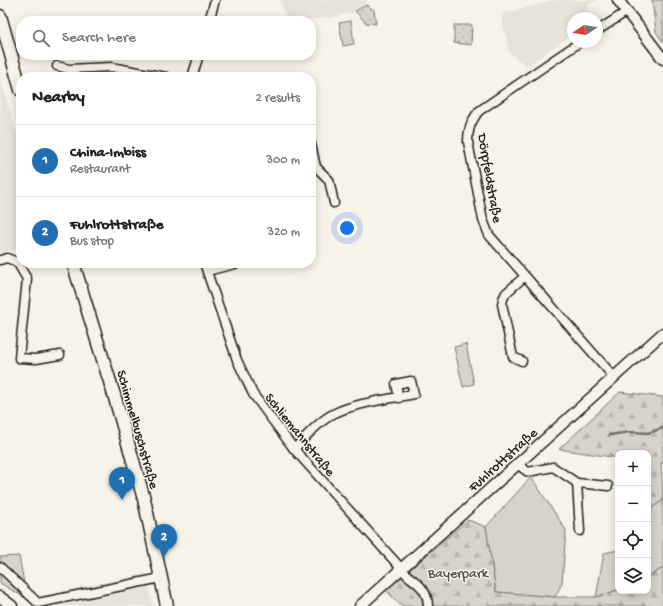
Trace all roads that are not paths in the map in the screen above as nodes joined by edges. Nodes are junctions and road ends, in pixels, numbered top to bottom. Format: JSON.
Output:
{"nodes":[{"id":1,"x":215,"y":0,"type":"edge"},
{"id":2,"x":618,"y":0,"type":"edge"},
{"id":3,"x":626,"y":12,"type":"junction"},
{"id":4,"x":0,"y":16,"type":"edge"},
{"id":5,"x":210,"y":16,"type":"edge"},
{"id":6,"x":603,"y":27,"type":"edge"},
{"id":7,"x":571,"y":48,"type":"edge"},
{"id":8,"x":663,"y":59,"type":"edge"},
{"id":9,"x":197,"y":60,"type":"edge"},
{"id":10,"x":57,"y":66,"type":"dead end"},
{"id":11,"x":16,"y":72,"type":"edge"},
{"id":12,"x":141,"y":72,"type":"edge"},
{"id":13,"x":193,"y":72,"type":"edge"},
{"id":14,"x":316,"y":167,"type":"edge"},
{"id":15,"x":334,"y":203,"type":"dead end"},
{"id":16,"x":0,"y":260,"type":"edge"},
{"id":17,"x":16,"y":260,"type":"edge"},
{"id":18,"x":22,"y":268,"type":"edge"},
{"id":19,"x":75,"y":268,"type":"edge"},
{"id":20,"x":205,"y":268,"type":"edge"},
{"id":21,"x":221,"y":268,"type":"edge"},
{"id":22,"x":206,"y":272,"type":"junction"},
{"id":23,"x":524,"y":277,"type":"junction"},
{"id":24,"x":663,"y":333,"type":"edge"},
{"id":25,"x":60,"y":355,"type":"dead end"},
{"id":26,"x":522,"y":361,"type":"dead end"},
{"id":27,"x":614,"y":377,"type":"junction"},
{"id":28,"x":399,"y":398,"type":"dead end"},
{"id":29,"x":294,"y":449,"type":"junction"},
{"id":30,"x":517,"y":464,"type":"junction"},
{"id":31,"x":577,"y":483,"type":"junction"},
{"id":32,"x":608,"y":486,"type":"dead end"},
{"id":33,"x":580,"y":531,"type":"dead end"},
{"id":34,"x":0,"y":567,"type":"edge"},
{"id":35,"x":401,"y":569,"type":"junction"},
{"id":36,"x":161,"y":578,"type":"junction"},
{"id":37,"x":0,"y":597,"type":"edge"},
{"id":38,"x":12,"y":606,"type":"edge"},
{"id":39,"x":167,"y":606,"type":"edge"},
{"id":40,"x":360,"y":606,"type":"edge"},
{"id":41,"x":428,"y":606,"type":"edge"}],
"edges":[{"from":1,"to":5,"type":"street"},
{"from":2,"to":3,"type":"street"},
{"from":3,"to":6,"type":"street"},
{"from":3,"to":8,"type":"street"},
{"from":4,"to":11,"type":"main road"},
{"from":7,"to":23,"type":"street","name":"Dörpfeldstraße"},
{"from":9,"to":13,"type":"street"},
{"from":10,"to":12,"type":"street"},
{"from":14,"to":15,"type":"street"},
{"from":16,"to":17,"type":"street"},
{"from":18,"to":25,"type":"street"},
{"from":19,"to":36,"type":"main road","name":"Schimmelbuschstraße"},
{"from":20,"to":22,"type":"street","name":"Schliemannstraße"},
{"from":21,"to":22,"type":"street"},
{"from":22,"to":29,"type":"street","name":"Schliemannstraße"},
{"from":23,"to":26,"type":"street"},
{"from":23,"to":27,"type":"street","name":"Dörpfeldstraße"},
{"from":24,"to":27,"type":"street","name":"Fuhlrottstraße"},
{"from":27,"to":30,"type":"street","name":"Fuhlrottstraße"},
{"from":28,"to":29,"type":"street"},
{"from":29,"to":35,"type":"street","name":"Schliemannstraße"},
{"from":30,"to":31,"type":"street"},
{"from":30,"to":35,"type":"street","name":"Fuhlrottstraße"},
{"from":31,"to":32,"type":"street"},
{"from":31,"to":33,"type":"street"},
{"from":34,"to":36,"type":"street"},
{"from":35,"to":40,"type":"street","name":"Fuhlrottstraße"},
{"from":35,"to":41,"type":"street","name":"Schliemannstraße"},
{"from":36,"to":39,"type":"main road","name":"Schimmelbuschstraße"},
{"from":37,"to":38,"type":"street"}]}
